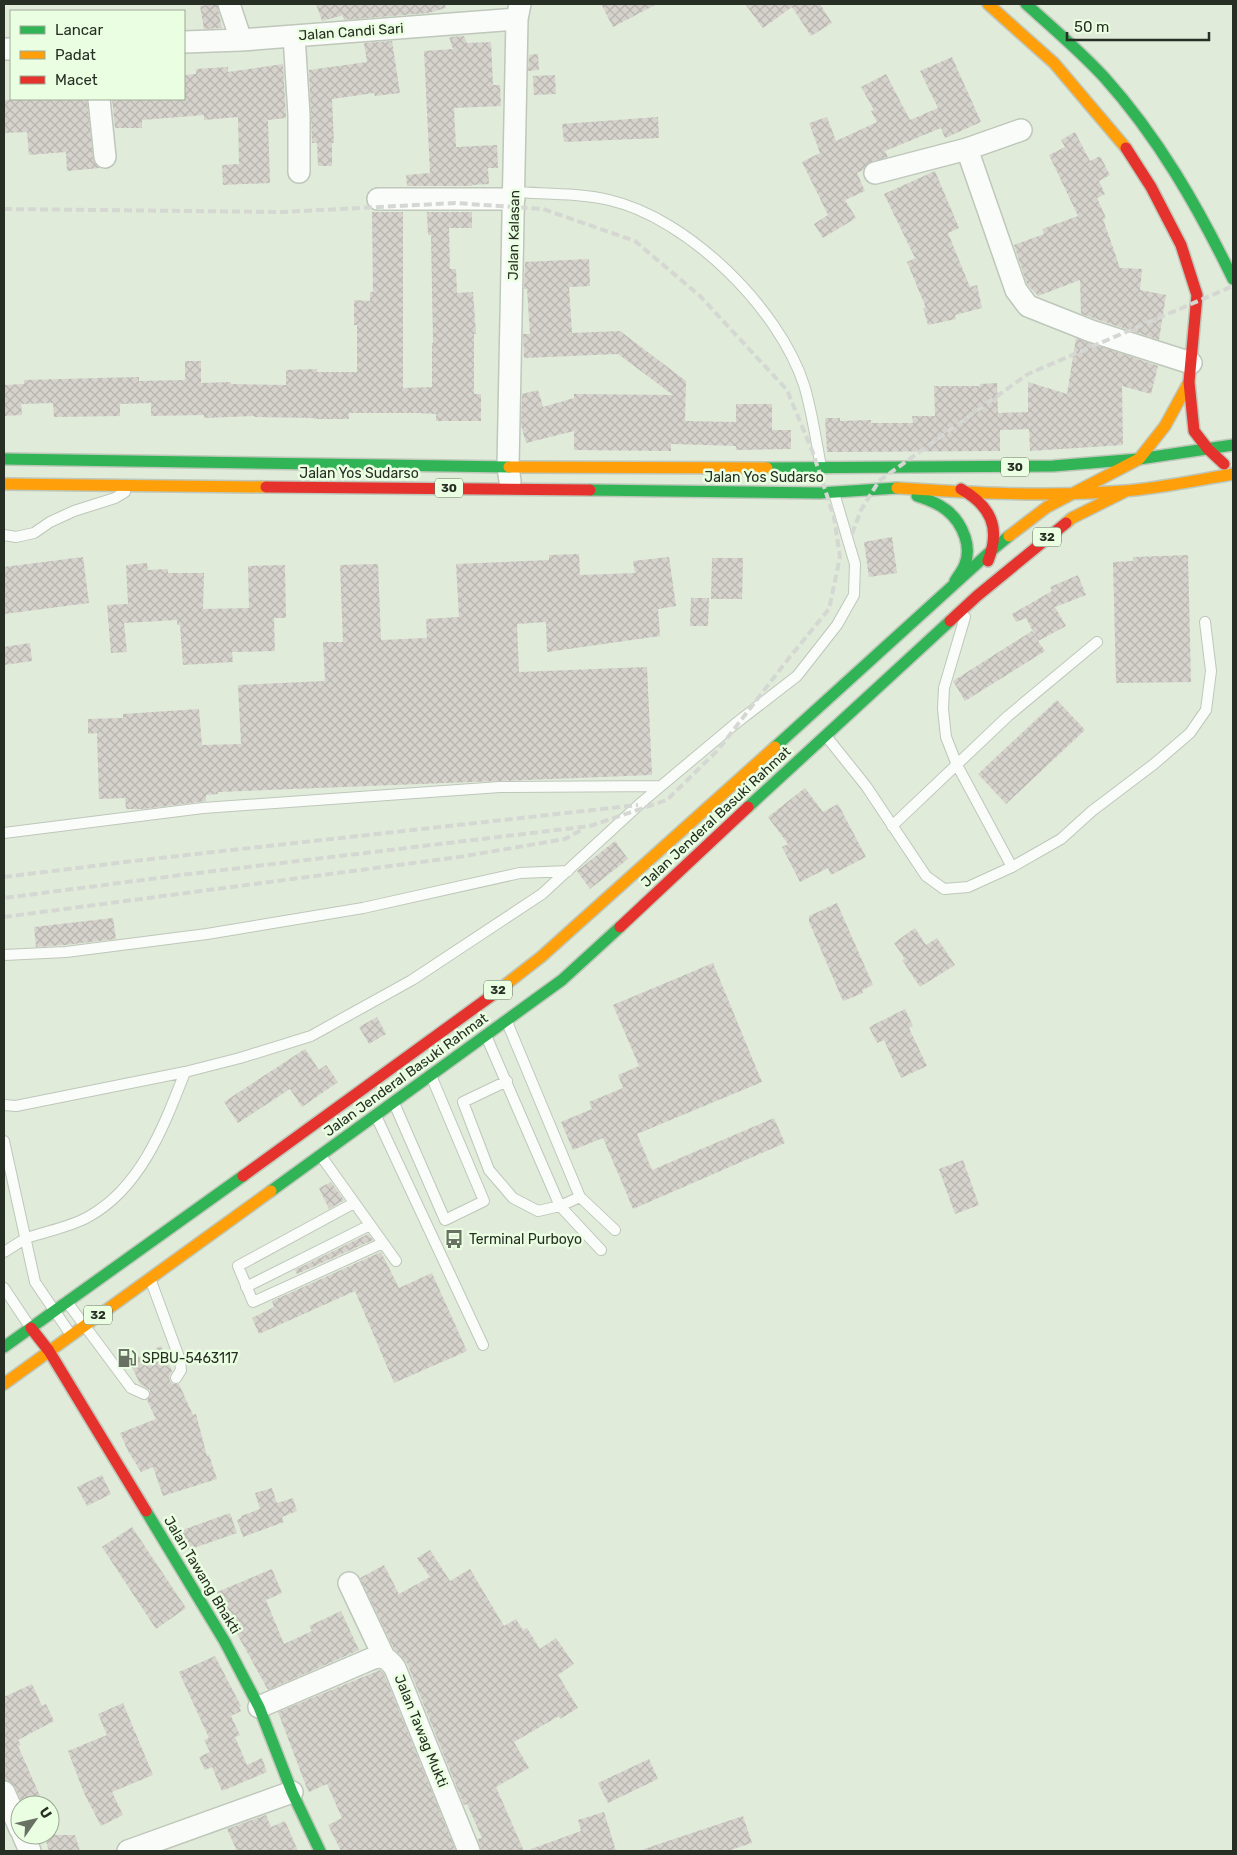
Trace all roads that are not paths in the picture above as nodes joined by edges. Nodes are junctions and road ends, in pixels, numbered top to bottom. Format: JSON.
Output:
{"nodes":[{"id":1,"x":229,"y":4,"type":"edge"},
{"id":2,"x":988,"y":4,"type":"edge"},
{"id":3,"x":1026,"y":4,"type":"edge"},
{"id":4,"x":518,"y":12,"type":"edge"},
{"id":5,"x":294,"y":36,"type":"junction"},
{"id":6,"x":242,"y":40,"type":"junction"},
{"id":7,"x":185,"y":42,"type":"edge"},
{"id":8,"x":99,"y":100,"type":"edge"},
{"id":9,"x":1020,"y":130,"type":"dead end"},
{"id":10,"x":967,"y":149,"type":"junction"},
{"id":11,"x":105,"y":157,"type":"dead end"},
{"id":12,"x":299,"y":172,"type":"dead end"},
{"id":13,"x":875,"y":172,"type":"dead end"},
{"id":14,"x":514,"y":196,"type":"junction"},
{"id":15,"x":378,"y":199,"type":"dead end"},
{"id":16,"x":1233,"y":278,"type":"edge"},
{"id":17,"x":1190,"y":372,"type":"junction"},
{"id":18,"x":1233,"y":445,"type":"edge"},
{"id":19,"x":1208,"y":449,"type":"junction"},
{"id":20,"x":4,"y":459,"type":"edge"},
{"id":21,"x":1139,"y":459,"type":"junction"},
{"id":22,"x":508,"y":467,"type":"junction"},
{"id":23,"x":890,"y":468,"type":"junction"},
{"id":24,"x":1233,"y":469,"type":"edge"},
{"id":25,"x":1233,"y":474,"type":"edge"},
{"id":26,"x":828,"y":480,"type":"junction"},
{"id":27,"x":4,"y":484,"type":"edge"},
{"id":28,"x":135,"y":486,"type":"junction"},
{"id":29,"x":894,"y":488,"type":"junction"},
{"id":30,"x":511,"y":489,"type":"junction"},
{"id":31,"x":1126,"y":491,"type":"junction"},
{"id":32,"x":970,"y":493,"type":"junction"},
{"id":33,"x":1070,"y":494,"type":"junction"},
{"id":34,"x":4,"y":535,"type":"edge"},
{"id":35,"x":992,"y":550,"type":"junction"},
{"id":36,"x":953,"y":585,"type":"junction"},
{"id":37,"x":973,"y":599,"type":"junction"},
{"id":38,"x":1205,"y":622,"type":"dead end"},
{"id":39,"x":1097,"y":642,"type":"dead end"},
{"id":40,"x":817,"y":727,"type":"junction"},
{"id":41,"x":957,"y":765,"type":"junction"},
{"id":42,"x":661,"y":786,"type":"junction"},
{"id":43,"x":892,"y":826,"type":"junction"},
{"id":44,"x":4,"y":833,"type":"edge"},
{"id":45,"x":1012,"y":868,"type":"junction"},
{"id":46,"x":568,"y":871,"type":"junction"},
{"id":47,"x":4,"y":955,"type":"edge"},
{"id":48,"x":506,"y":1021,"type":"junction"},
{"id":49,"x":486,"y":1036,"type":"junction"},
{"id":50,"x":185,"y":1072,"type":"junction"},
{"id":51,"x":432,"y":1076,"type":"junction"},
{"id":52,"x":506,"y":1081,"type":"junction"},
{"id":53,"x":394,"y":1102,"type":"junction"},
{"id":54,"x":4,"y":1105,"type":"edge"},
{"id":55,"x":376,"y":1116,"type":"junction"},
{"id":56,"x":347,"y":1119,"type":"junction"},
{"id":57,"x":4,"y":1141,"type":"edge"},
{"id":58,"x":320,"y":1155,"type":"junction"},
{"id":59,"x":580,"y":1197,"type":"junction"},
{"id":60,"x":354,"y":1203,"type":"junction"},
{"id":61,"x":560,"y":1206,"type":"junction"},
{"id":62,"x":370,"y":1225,"type":"junction"},
{"id":63,"x":615,"y":1230,"type":"dead end"},
{"id":64,"x":24,"y":1239,"type":"junction"},
{"id":65,"x":383,"y":1243,"type":"junction"},
{"id":66,"x":601,"y":1250,"type":"dead end"},
{"id":67,"x":4,"y":1252,"type":"edge"},
{"id":68,"x":396,"y":1261,"type":"dead end"},
{"id":69,"x":149,"y":1278,"type":"junction"},
{"id":70,"x":246,"y":1287,"type":"junction"},
{"id":71,"x":4,"y":1288,"type":"edge"},
{"id":72,"x":66,"y":1302,"type":"junction"},
{"id":73,"x":55,"y":1310,"type":"junction"},
{"id":74,"x":84,"y":1325,"type":"junction"},
{"id":75,"x":31,"y":1328,"type":"junction"},
{"id":76,"x":71,"y":1335,"type":"junction"},
{"id":77,"x":484,"y":1346,"type":"dead end"},
{"id":78,"x":4,"y":1347,"type":"edge"},
{"id":79,"x":49,"y":1351,"type":"junction"},
{"id":80,"x":176,"y":1378,"type":"dead end"},
{"id":81,"x":4,"y":1384,"type":"edge"},
{"id":82,"x":144,"y":1394,"type":"dead end"},
{"id":83,"x":350,"y":1583,"type":"dead end"},
{"id":84,"x":384,"y":1657,"type":"junction"},
{"id":85,"x":259,"y":1707,"type":"junction"},
{"id":86,"x":4,"y":1792,"type":"edge"},
{"id":87,"x":292,"y":1792,"type":"junction"},
{"id":88,"x":10,"y":1806,"type":"edge"},
{"id":89,"x":128,"y":1851,"type":"edge"},
{"id":90,"x":320,"y":1851,"type":"edge"},
{"id":91,"x":469,"y":1851,"type":"edge"}],
"edges":[{"from":1,"to":6,"type":"street"},
{"from":2,"to":17,"type":"main road"},
{"from":3,"to":16,"type":"main road"},
{"from":4,"to":5,"type":"street","name":"Jalan Candi Sari"},
{"from":4,"to":14,"type":"street","name":"Jalan Kalasan"},
{"from":5,"to":6,"type":"street","name":"Jalan Candi Sari"},
{"from":5,"to":12,"type":"street"},
{"from":6,"to":7,"type":"street","name":"Jalan Candi Sari"},
{"from":8,"to":11,"type":"street"},
{"from":9,"to":10,"type":"street"},
{"from":10,"to":13,"type":"street"},
{"from":10,"to":17,"type":"street"},
{"from":14,"to":15,"type":"street"},
{"from":14,"to":22,"type":"street","name":"Jalan Kalasan"},
{"from":14,"to":26,"type":"lane"},
{"from":17,"to":19,"type":"main road"},
{"from":17,"to":21,"type":"main road"},
{"from":18,"to":19,"type":"main road","number":"32"},
{"from":19,"to":21,"type":"main road","number":"32"},
{"from":19,"to":24,"type":"main road"},
{"from":20,"to":22,"type":"main road","name":"Jalan Yos Sudarso","number":"30"},
{"from":21,"to":23,"type":"main road","number":"30"},
{"from":21,"to":33,"type":"main road","number":"32"},
{"from":22,"to":26,"type":"main road","name":"Jalan Yos Sudarso","number":"30"},
{"from":22,"to":30,"type":"street","name":"Jalan Kalasan"},
{"from":23,"to":26,"type":"main road","name":"Jalan Yos Sudarso","number":"30"},
{"from":23,"to":32,"type":"main road","number":"30"},
{"from":25,"to":31,"type":"main road","number":"32"},
{"from":26,"to":29,"type":"main road","name":"Jalan Yos Sudarso","number":"30"},
{"from":26,"to":30,"type":"main road","name":"Jalan Yos Sudarso","number":"30"},
{"from":26,"to":42,"type":"lane"},
{"from":27,"to":28,"type":"main road","name":"Jalan Yos Sudarso","number":"30"},
{"from":28,"to":30,"type":"main road","name":"Jalan Yos Sudarso","number":"30"},
{"from":28,"to":34,"type":"lane"},
{"from":29,"to":32,"type":"main road","number":"30"},
{"from":29,"to":36,"type":"main road","number":"30"},
{"from":31,"to":33,"type":"main road","number":"30"},
{"from":31,"to":37,"type":"main road","number":"32"},
{"from":32,"to":33,"type":"main road","number":"30"},
{"from":32,"to":35,"type":"main road","number":"30"},
{"from":33,"to":35,"type":"main road","number":"32"},
{"from":35,"to":36,"type":"main road","number":"32"},
{"from":35,"to":37,"type":"main road","number":"30"},
{"from":36,"to":40,"type":"main road","name":"Jalan Jenderal Basuki Rahmat","number":"32"},
{"from":37,"to":40,"type":"main road","name":"Jalan Jenderal Basuki Rahmat","number":"32"},
{"from":37,"to":41,"type":"lane"},
{"from":38,"to":45,"type":"lane"},
{"from":39,"to":41,"type":"lane"},
{"from":40,"to":43,"type":"lane"},
{"from":40,"to":48,"type":"main road","name":"Jalan Jenderal Basuki Rahmat","number":"32"},
{"from":40,"to":56,"type":"main road","name":"Jalan Jenderal Basuki Rahmat","number":"32"},
{"from":41,"to":43,"type":"lane"},
{"from":41,"to":45,"type":"lane"},
{"from":42,"to":44,"type":"lane"},
{"from":42,"to":46,"type":"lane"},
{"from":43,"to":45,"type":"lane"},
{"from":46,"to":47,"type":"lane"},
{"from":46,"to":50,"type":"lane"},
{"from":48,"to":49,"type":"main road","name":"Jalan Jenderal Basuki Rahmat","number":"32"},
{"from":48,"to":59,"type":"lane"},
{"from":49,"to":51,"type":"main road","name":"Jalan Jenderal Basuki Rahmat","number":"32"},
{"from":49,"to":52,"type":"lane"},
{"from":50,"to":54,"type":"lane"},
{"from":50,"to":64,"type":"lane"},
{"from":51,"to":53,"type":"main road","name":"Jalan Jenderal Basuki Rahmat","number":"32"},
{"from":51,"to":53,"type":"lane"},
{"from":52,"to":61,"type":"lane"},
{"from":52,"to":61,"type":"lane"},
{"from":53,"to":55,"type":"main road","name":"Jalan Jenderal Basuki Rahmat","number":"32"},
{"from":55,"to":56,"type":"main road","name":"Jalan Jenderal Basuki Rahmat","number":"32"},
{"from":55,"to":77,"type":"lane"},
{"from":56,"to":58,"type":"main road","name":"Jalan Jenderal Basuki Rahmat","number":"32"},
{"from":56,"to":72,"type":"main road","name":"Jalan Jenderal Basuki Rahmat","number":"32"},
{"from":57,"to":64,"type":"lane"},
{"from":58,"to":60,"type":"lane"},
{"from":58,"to":69,"type":"main road","name":"Jalan Jenderal Basuki Rahmat","number":"32"},
{"from":59,"to":61,"type":"lane"},
{"from":59,"to":63,"type":"lane"},
{"from":60,"to":62,"type":"lane"},
{"from":60,"to":70,"type":"lane"},
{"from":61,"to":66,"type":"lane"},
{"from":62,"to":65,"type":"lane"},
{"from":62,"to":70,"type":"lane"},
{"from":64,"to":67,"type":"lane"},
{"from":64,"to":73,"type":"lane"},
{"from":65,"to":68,"type":"lane"},
{"from":65,"to":70,"type":"lane"},
{"from":69,"to":74,"type":"main road","name":"Jalan Jenderal Basuki Rahmat","number":"32"},
{"from":69,"to":80,"type":"lane"},
{"from":71,"to":75,"type":"lane"},
{"from":72,"to":73,"type":"main road","name":"Jalan Jenderal Basuki Rahmat","number":"32"},
{"from":72,"to":74,"type":"lane"},
{"from":73,"to":75,"type":"main road","name":"Jalan Jenderal Basuki Rahmat","number":"32"},
{"from":73,"to":76,"type":"lane"},
{"from":74,"to":76,"type":"main road","name":"Jalan Jenderal Basuki Rahmat","number":"32"},
{"from":74,"to":82,"type":"lane"},
{"from":75,"to":78,"type":"main road","name":"Jalan Jenderal Basuki Rahmat","number":"32"},
{"from":75,"to":79,"type":"main road","name":"Jalan Tawang Bhakti"},
{"from":76,"to":79,"type":"main road","name":"Jalan Jenderal Basuki Rahmat","number":"32"},
{"from":79,"to":81,"type":"main road","name":"Jalan Jenderal Basuki Rahmat","number":"32"},
{"from":79,"to":85,"type":"main road","name":"Jalan Tawang Bhakti"},
{"from":83,"to":84,"type":"street","name":"Jalan Tawag Mukti"},
{"from":84,"to":85,"type":"street"},
{"from":84,"to":91,"type":"street","name":"Jalan Tawag Mukti"},
{"from":85,"to":87,"type":"main road","name":"Jalan Tawang Bhakti"},
{"from":86,"to":88,"type":"street"},
{"from":87,"to":89,"type":"street"},
{"from":87,"to":90,"type":"main road","name":"Jalan Tawang Bhakti"}]}
